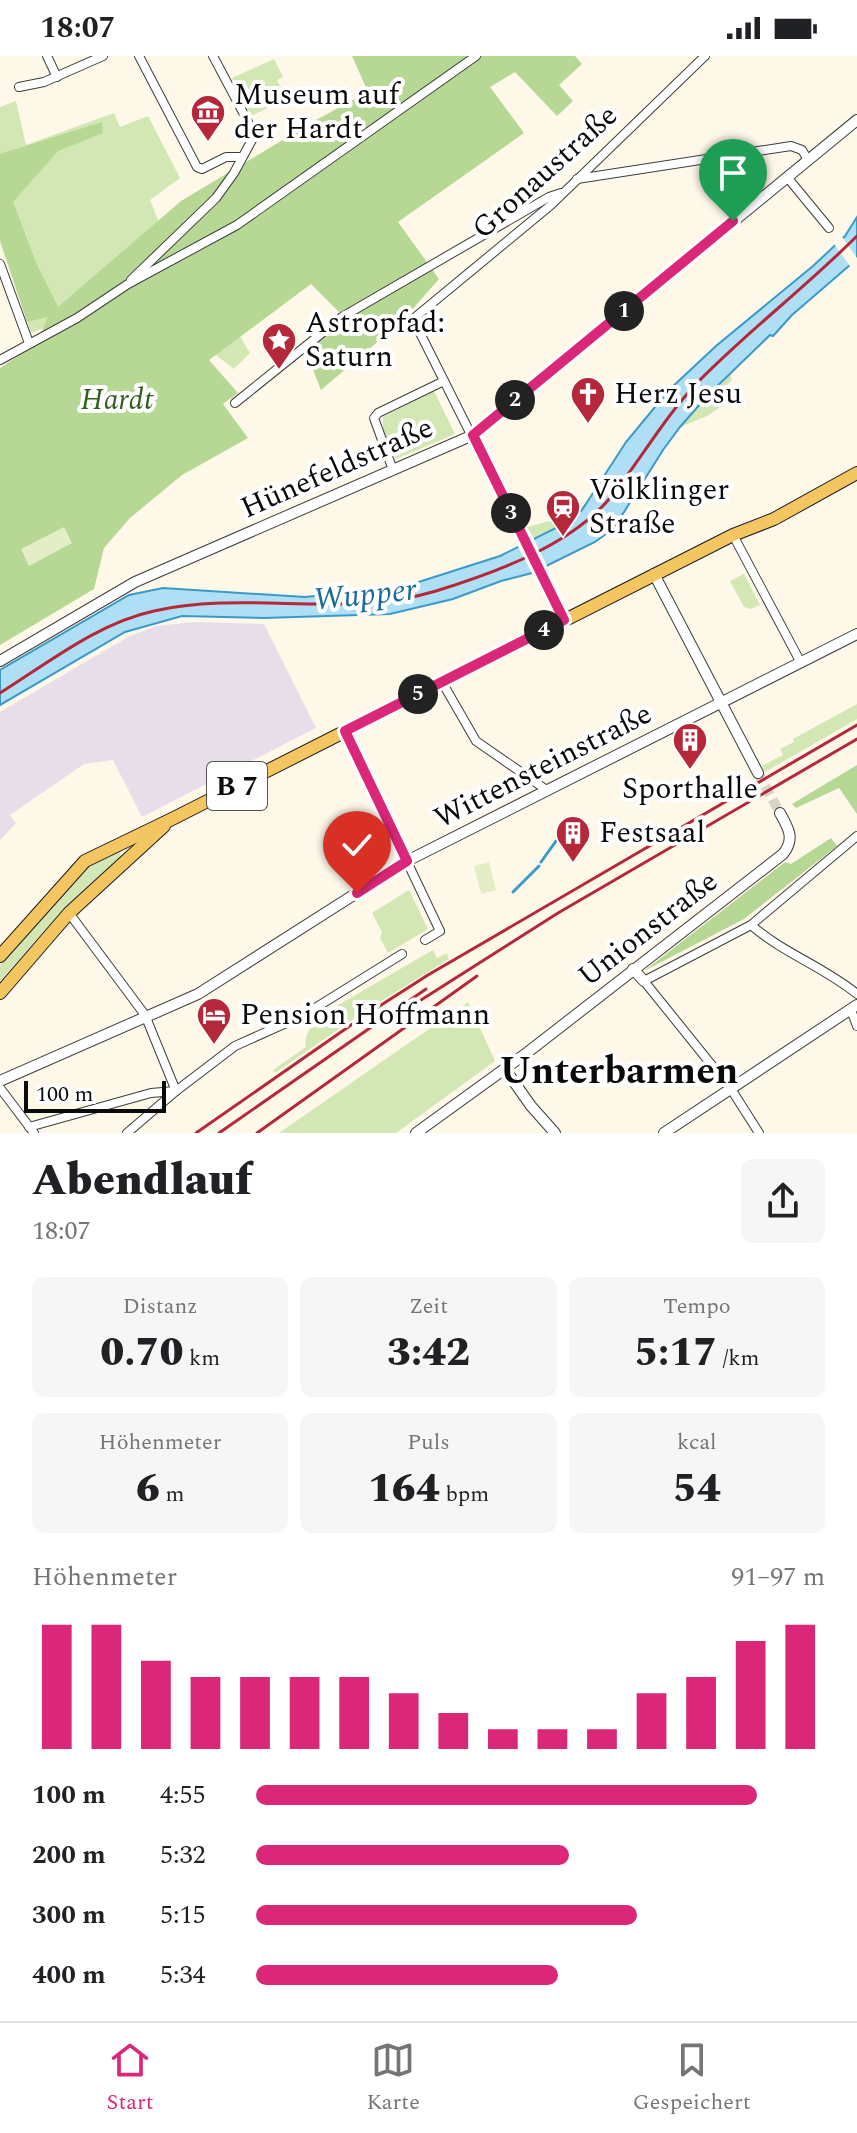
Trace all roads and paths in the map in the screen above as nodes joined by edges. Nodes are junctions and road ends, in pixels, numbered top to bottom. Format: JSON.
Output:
{"nodes":[{"id":1,"x":47,"y":56,"type":"edge"},
{"id":2,"x":103,"y":56,"type":"edge"},
{"id":3,"x":139,"y":56,"type":"edge"},
{"id":4,"x":213,"y":56,"type":"edge"},
{"id":5,"x":476,"y":56,"type":"edge"},
{"id":6,"x":705,"y":56,"type":"edge"},
{"id":7,"x":57,"y":77,"type":"junction"},
{"id":8,"x":19,"y":87,"type":"dead end"},
{"id":9,"x":857,"y":120,"type":"edge"},
{"id":10,"x":242,"y":157,"type":"junction"},
{"id":11,"x":808,"y":160,"type":"junction"},
{"id":12,"x":787,"y":177,"type":"junction"},
{"id":13,"x":576,"y":179,"type":"junction"},
{"id":14,"x":562,"y":193,"type":"junction"},
{"id":15,"x":829,"y":228,"type":"dead end"},
{"id":16,"x":0,"y":264,"type":"edge"},
{"id":17,"x":128,"y":284,"type":"junction"},
{"id":18,"x":29,"y":343,"type":"junction"},
{"id":19,"x":0,"y":360,"type":"edge"},
{"id":20,"x":444,"y":381,"type":"junction"},
{"id":21,"x":235,"y":403,"type":"dead end"},
{"id":22,"x":473,"y":435,"type":"junction"},
{"id":23,"x":393,"y":470,"type":"junction"},
{"id":24,"x":857,"y":473,"type":"edge"},
{"id":25,"x":733,"y":535,"type":"junction"},
{"id":26,"x":654,"y":574,"type":"junction"},
{"id":27,"x":564,"y":620,"type":"junction"},
{"id":28,"x":857,"y":634,"type":"edge"},
{"id":29,"x":0,"y":661,"type":"edge"},
{"id":30,"x":801,"y":663,"type":"junction"},
{"id":31,"x":442,"y":682,"type":"junction"},
{"id":32,"x":719,"y":703,"type":"junction"},
{"id":33,"x":345,"y":731,"type":"junction"},
{"id":34,"x":758,"y":773,"type":"tunnel mouth"},
{"id":35,"x":548,"y":791,"type":"junction"},
{"id":36,"x":780,"y":813,"type":"tunnel mouth"},
{"id":37,"x":172,"y":819,"type":"junction"},
{"id":38,"x":857,"y":836,"type":"edge"},
{"id":39,"x":111,"y":846,"type":"junction"},
{"id":40,"x":407,"y":861,"type":"junction"},
{"id":41,"x":124,"y":862,"type":"junction"},
{"id":42,"x":69,"y":913,"type":"junction"},
{"id":43,"x":751,"y":925,"type":"junction"},
{"id":44,"x":425,"y":940,"type":"dead end"},
{"id":45,"x":2,"y":948,"type":"edge"},
{"id":46,"x":402,"y":954,"type":"dead end"},
{"id":47,"x":633,"y":969,"type":"junction"},
{"id":48,"x":644,"y":981,"type":"junction"},
{"id":49,"x":0,"y":993,"type":"edge"},
{"id":50,"x":857,"y":994,"type":"edge"},
{"id":51,"x":854,"y":1008,"type":"edge"},
{"id":52,"x":145,"y":1015,"type":"junction"},
{"id":53,"x":857,"y":1026,"type":"edge"},
{"id":54,"x":505,"y":1069,"type":"junction"},
{"id":55,"x":0,"y":1081,"type":"edge"},
{"id":56,"x":0,"y":1088,"type":"edge"},
{"id":57,"x":731,"y":1089,"type":"junction"},
{"id":58,"x":176,"y":1091,"type":"junction"},
{"id":59,"x":31,"y":1130,"type":"edge"},
{"id":60,"x":127,"y":1133,"type":"edge"},
{"id":61,"x":416,"y":1133,"type":"edge"},
{"id":62,"x":555,"y":1133,"type":"edge"},
{"id":63,"x":664,"y":1133,"type":"edge"},
{"id":64,"x":759,"y":1133,"type":"edge"}],
"edges":[{"from":1,"to":7,"type":"street"},
{"from":2,"to":7,"type":"street"},
{"from":3,"to":10,"type":"street"},
{"from":4,"to":10,"type":"street"},
{"from":5,"to":17,"type":"street"},
{"from":6,"to":13,"type":"street","name":"Gronaustraße"},
{"from":7,"to":8,"type":"street"},
{"from":9,"to":11,"type":"street","name":"Hünefeldstraße"},
{"from":10,"to":17,"type":"street"},
{"from":11,"to":12,"type":"street","name":"Hünefeldstraße"},
{"from":11,"to":13,"type":"street"},
{"from":12,"to":15,"type":"street"},
{"from":12,"to":22,"type":"street","name":"Hünefeldstraße"},
{"from":13,"to":14,"type":"street","name":"Gronaustraße"},
{"from":14,"to":20,"type":"street","name":"Gronaustraße"},
{"from":14,"to":21,"type":"street"},
{"from":16,"to":18,"type":"street"},
{"from":17,"to":18,"type":"street"},
{"from":18,"to":19,"type":"street"},
{"from":20,"to":22,"type":"street"},
{"from":20,"to":23,"type":"street"},
{"from":22,"to":23,"type":"street","name":"Hünefeldstraße"},
{"from":22,"to":27,"type":"street"},
{"from":23,"to":29,"type":"street","name":"Hünefeldstraße"},
{"from":24,"to":25,"type":"main road","number":"B 7"},
{"from":25,"to":26,"type":"main road","number":"B 7"},
{"from":25,"to":30,"type":"street"},
{"from":26,"to":27,"type":"main road","number":"B 7"},
{"from":26,"to":32,"type":"street"},
{"from":27,"to":31,"type":"main road","number":"B 7"},
{"from":28,"to":30,"type":"street","name":"Wittensteinstraße"},
{"from":30,"to":32,"type":"street","name":"Wittensteinstraße"},
{"from":31,"to":33,"type":"main road","number":"B 7"},
{"from":31,"to":35,"type":"street"},
{"from":32,"to":34,"type":"street"},
{"from":32,"to":35,"type":"street","name":"Wittensteinstraße"},
{"from":33,"to":37,"type":"main road","number":"B 7"},
{"from":33,"to":40,"type":"street"},
{"from":35,"to":40,"type":"street","name":"Wittensteinstraße"},
{"from":36,"to":47,"type":"street","name":"Unionstraße"},
{"from":37,"to":39,"type":"main road","number":"B 7"},
{"from":37,"to":41,"type":"main road","number":"B 7"},
{"from":38,"to":43,"type":"street"},
{"from":39,"to":41,"type":"main road"},
{"from":39,"to":45,"type":"main road","number":"B 7"},
{"from":40,"to":44,"type":"street"},
{"from":40,"to":52,"type":"street","name":"Wittensteinstraße"},
{"from":41,"to":42,"type":"main road","number":"B 7"},
{"from":42,"to":49,"type":"main road","number":"B 7"},
{"from":42,"to":52,"type":"street"},
{"from":43,"to":48,"type":"street"},
{"from":43,"to":50,"type":"street"},
{"from":46,"to":58,"type":"street"},
{"from":47,"to":48,"type":"street"},
{"from":47,"to":54,"type":"street","name":"Unionstraße"},
{"from":48,"to":57,"type":"street"},
{"from":51,"to":53,"type":"street"},
{"from":51,"to":57,"type":"street"},
{"from":52,"to":55,"type":"street","name":"Wittensteinstraße"},
{"from":52,"to":58,"type":"street"},
{"from":54,"to":61,"type":"street","name":"Unionstraße"},
{"from":54,"to":62,"type":"street"},
{"from":56,"to":59,"type":"street"},
{"from":57,"to":63,"type":"street"},
{"from":57,"to":64,"type":"street"},
{"from":58,"to":59,"type":"street"},
{"from":58,"to":60,"type":"street"}]}
